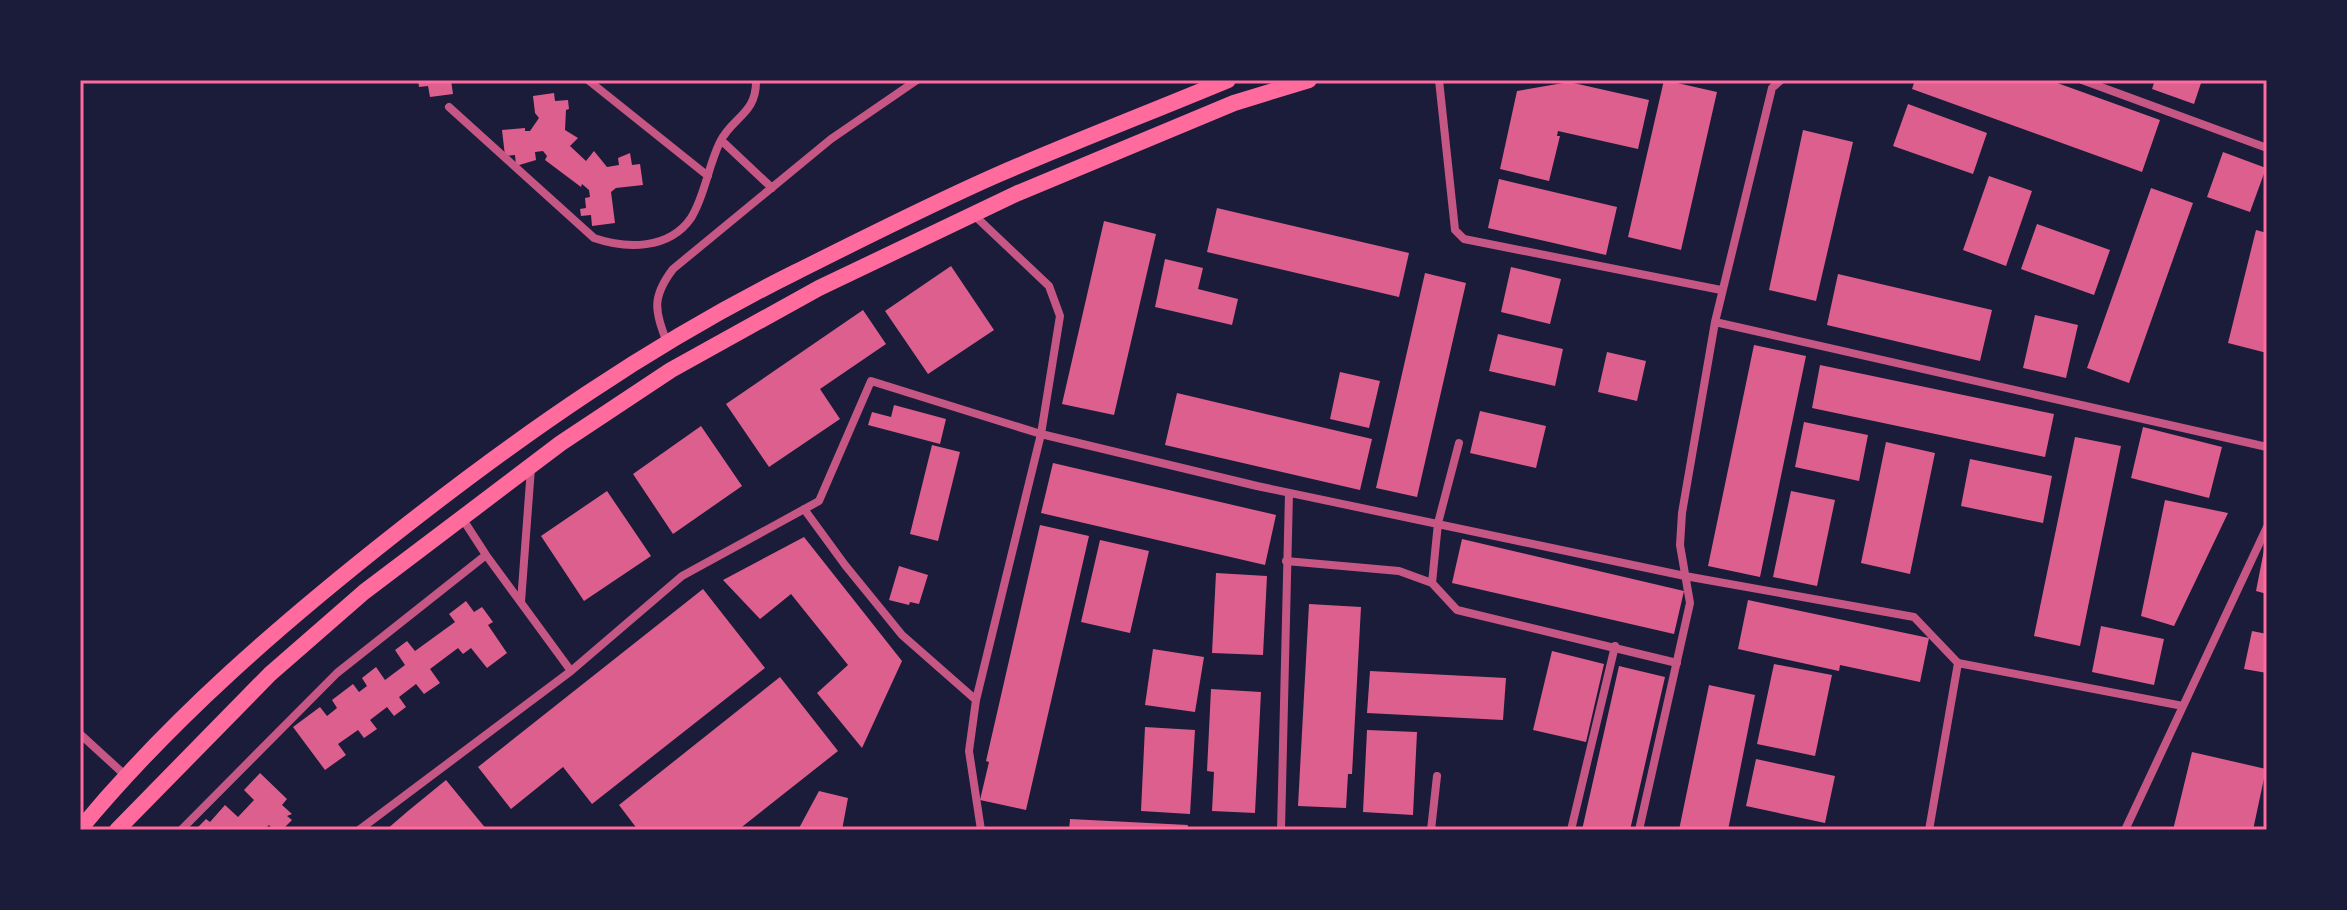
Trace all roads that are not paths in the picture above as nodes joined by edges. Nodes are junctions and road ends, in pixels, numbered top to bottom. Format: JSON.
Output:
{"nodes":[{"id":1,"x":588,"y":80,"type":"edge"},
{"id":2,"x":756,"y":80,"type":"edge"},
{"id":3,"x":917,"y":80,"type":"edge"},
{"id":4,"x":1228,"y":80,"type":"edge"},
{"id":5,"x":1309,"y":80,"type":"edge"},
{"id":6,"x":1439,"y":80,"type":"edge"},
{"id":7,"x":1764,"y":80,"type":"edge"},
{"id":8,"x":1781,"y":80,"type":"edge"},
{"id":9,"x":2082,"y":80,"type":"edge"},
{"id":10,"x":1772,"y":88,"type":"junction"},
{"id":11,"x":449,"y":107,"type":"dead end"},
{"id":12,"x":721,"y":140,"type":"junction"},
{"id":13,"x":2267,"y":148,"type":"edge"},
{"id":14,"x":708,"y":176,"type":"junction"},
{"id":15,"x":772,"y":188,"type":"junction"},
{"id":16,"x":973,"y":214,"type":"junction"},
{"id":17,"x":1721,"y":290,"type":"junction"},
{"id":18,"x":1715,"y":322,"type":"junction"},
{"id":19,"x":667,"y":344,"type":"junction"},
{"id":20,"x":1041,"y":434,"type":"junction"},
{"id":21,"x":1459,"y":443,"type":"dead end"},
{"id":22,"x":2267,"y":447,"type":"edge"},
{"id":23,"x":531,"y":466,"type":"junction"},
{"id":24,"x":1289,"y":493,"type":"junction"},
{"id":25,"x":804,"y":509,"type":"junction"},
{"id":26,"x":462,"y":517,"type":"junction"},
{"id":27,"x":1438,"y":523,"type":"junction"},
{"id":28,"x":2267,"y":527,"type":"edge"},
{"id":29,"x":486,"y":555,"type":"junction"},
{"id":30,"x":1286,"y":561,"type":"junction"},
{"id":31,"x":1685,"y":576,"type":"junction"},
{"id":32,"x":1432,"y":583,"type":"junction"},
{"id":33,"x":521,"y":603,"type":"junction"},
{"id":34,"x":1615,"y":646,"type":"junction"},
{"id":35,"x":1677,"y":663,"type":"junction"},
{"id":36,"x":1958,"y":663,"type":"junction"},
{"id":37,"x":571,"y":671,"type":"junction"},
{"id":38,"x":976,"y":700,"type":"junction"},
{"id":39,"x":2183,"y":706,"type":"junction"},
{"id":40,"x":80,"y":734,"type":"edge"},
{"id":41,"x":1437,"y":776,"type":"dead end"},
{"id":42,"x":127,"y":777,"type":"junction"},
{"id":43,"x":80,"y":829,"type":"edge"},
{"id":44,"x":117,"y":830,"type":"edge"},
{"id":45,"x":181,"y":830,"type":"edge"},
{"id":46,"x":359,"y":830,"type":"edge"},
{"id":47,"x":981,"y":830,"type":"edge"},
{"id":48,"x":1281,"y":830,"type":"edge"},
{"id":49,"x":1431,"y":830,"type":"edge"},
{"id":50,"x":1571,"y":830,"type":"edge"},
{"id":51,"x":1639,"y":830,"type":"edge"},
{"id":52,"x":1929,"y":830,"type":"edge"},
{"id":53,"x":2125,"y":830,"type":"edge"}],
"edges":[{"from":1,"to":14,"type":"street"},
{"from":2,"to":12,"type":"street"},
{"from":3,"to":15,"type":"street"},
{"from":4,"to":19,"type":"highway"},
{"from":5,"to":16,"type":"highway"},
{"from":6,"to":17,"type":"street"},
{"from":7,"to":10,"type":"street"},
{"from":8,"to":10,"type":"street"},
{"from":9,"to":13,"type":"street"},
{"from":10,"to":17,"type":"street"},
{"from":11,"to":14,"type":"street"},
{"from":12,"to":14,"type":"street"},
{"from":12,"to":15,"type":"street"},
{"from":15,"to":19,"type":"street"},
{"from":16,"to":20,"type":"street"},
{"from":16,"to":23,"type":"highway"},
{"from":17,"to":18,"type":"street"},
{"from":18,"to":22,"type":"street"},
{"from":18,"to":31,"type":"street"},
{"from":19,"to":42,"type":"highway"},
{"from":20,"to":24,"type":"street"},
{"from":20,"to":25,"type":"street"},
{"from":20,"to":38,"type":"street"},
{"from":21,"to":27,"type":"street"},
{"from":23,"to":26,"type":"highway"},
{"from":23,"to":33,"type":"street"},
{"from":24,"to":27,"type":"street"},
{"from":24,"to":30,"type":"street"},
{"from":25,"to":37,"type":"street"},
{"from":25,"to":38,"type":"street"},
{"from":26,"to":29,"type":"street"},
{"from":26,"to":44,"type":"highway"},
{"from":27,"to":31,"type":"street"},
{"from":27,"to":32,"type":"street"},
{"from":28,"to":39,"type":"street"},
{"from":29,"to":33,"type":"street"},
{"from":29,"to":45,"type":"street"},
{"from":30,"to":32,"type":"street"},
{"from":30,"to":48,"type":"street"},
{"from":31,"to":35,"type":"street"},
{"from":31,"to":36,"type":"street"},
{"from":32,"to":34,"type":"street"},
{"from":33,"to":37,"type":"street"},
{"from":34,"to":35,"type":"street"},
{"from":34,"to":50,"type":"street"},
{"from":35,"to":51,"type":"street"},
{"from":36,"to":39,"type":"street"},
{"from":36,"to":52,"type":"street"},
{"from":37,"to":46,"type":"street"},
{"from":38,"to":47,"type":"street"},
{"from":39,"to":53,"type":"street"},
{"from":40,"to":42,"type":"street"},
{"from":41,"to":49,"type":"street"},
{"from":42,"to":43,"type":"highway"}]}
